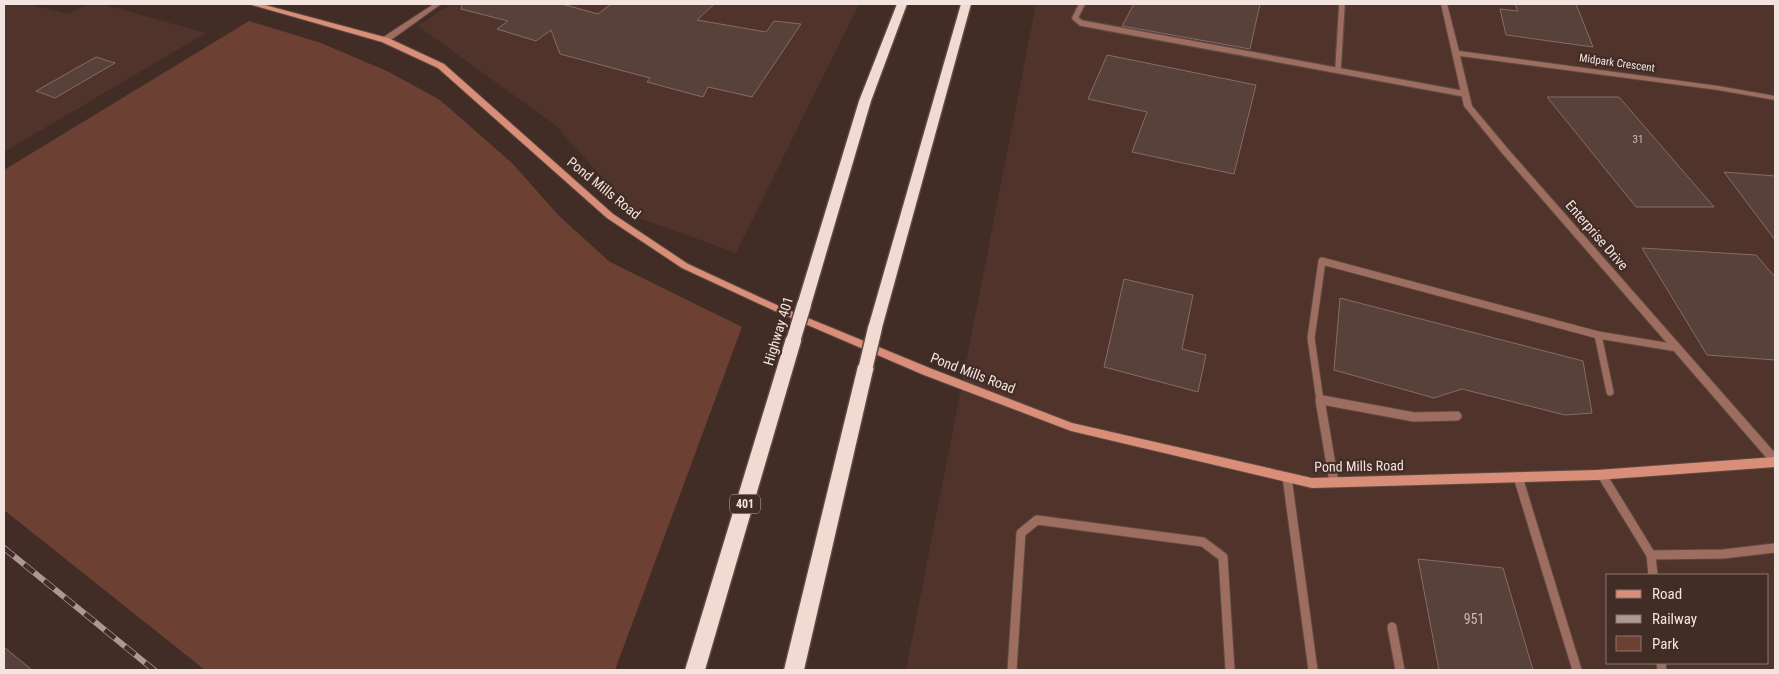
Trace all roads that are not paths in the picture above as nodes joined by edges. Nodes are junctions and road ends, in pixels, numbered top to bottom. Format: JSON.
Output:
{"nodes":[{"id":1,"x":254,"y":4,"type":"edge"},
{"id":2,"x":438,"y":4,"type":"edge"},
{"id":3,"x":902,"y":4,"type":"edge"},
{"id":4,"x":966,"y":4,"type":"edge"},
{"id":5,"x":1082,"y":4,"type":"edge"},
{"id":6,"x":1342,"y":4,"type":"edge"},
{"id":7,"x":1444,"y":4,"type":"edge"},
{"id":8,"x":385,"y":40,"type":"junction"},
{"id":9,"x":1456,"y":53,"type":"junction"},
{"id":10,"x":1338,"y":70,"type":"junction"},
{"id":11,"x":1465,"y":94,"type":"junction"},
{"id":12,"x":1775,"y":98,"type":"edge"},
{"id":13,"x":1598,"y":335,"type":"junction"},
{"id":14,"x":1677,"y":348,"type":"junction"},
{"id":15,"x":1610,"y":392,"type":"dead end"},
{"id":16,"x":1320,"y":400,"type":"junction"},
{"id":17,"x":1457,"y":416,"type":"dead end"},
{"id":18,"x":1775,"y":461,"type":"edge"},
{"id":19,"x":1602,"y":474,"type":"junction"},
{"id":20,"x":1287,"y":477,"type":"junction"},
{"id":21,"x":1518,"y":477,"type":"junction"},
{"id":22,"x":1334,"y":482,"type":"junction"},
{"id":23,"x":1775,"y":548,"type":"edge"},
{"id":24,"x":1651,"y":555,"type":"junction"},
{"id":25,"x":1653,"y":574,"type":"edge"},
{"id":26,"x":1392,"y":627,"type":"dead end"},
{"id":27,"x":695,"y":670,"type":"edge"},
{"id":28,"x":794,"y":670,"type":"edge"},
{"id":29,"x":1012,"y":670,"type":"edge"},
{"id":30,"x":1230,"y":670,"type":"edge"},
{"id":31,"x":1313,"y":670,"type":"edge"},
{"id":32,"x":1400,"y":670,"type":"edge"},
{"id":33,"x":1577,"y":670,"type":"edge"}],
"edges":[{"from":1,"to":8,"type":"main road","name":"Pond Mills Road"},
{"from":2,"to":8,"type":"street"},
{"from":3,"to":27,"type":"highway","name":"Highway 401","number":"401","bridge":true},
{"from":4,"to":28,"type":"highway","bridge":true},
{"from":5,"to":10,"type":"lane"},
{"from":6,"to":10,"type":"lane"},
{"from":7,"to":9,"type":"street","name":"Enterprise Drive"},
{"from":8,"to":20,"type":"main road","name":"Pond Mills Road"},
{"from":9,"to":11,"type":"street","name":"Enterprise Drive"},
{"from":9,"to":12,"type":"street","name":"Midpark Crescent"},
{"from":10,"to":11,"type":"lane"},
{"from":11,"to":14,"type":"street","name":"Enterprise Drive"},
{"from":13,"to":14,"type":"lane"},
{"from":13,"to":15,"type":"lane"},
{"from":13,"to":16,"type":"lane"},
{"from":14,"to":18,"type":"street","name":"Enterprise Drive"},
{"from":16,"to":17,"type":"lane"},
{"from":16,"to":22,"type":"lane"},
{"from":18,"to":19,"type":"main road","name":"Pond Mills Road"},
{"from":19,"to":21,"type":"main road","name":"Pond Mills Road"},
{"from":19,"to":24,"type":"lane"},
{"from":20,"to":22,"type":"main road","name":"Pond Mills Road"},
{"from":20,"to":31,"type":"lane"},
{"from":21,"to":22,"type":"main road","name":"Pond Mills Road"},
{"from":21,"to":33,"type":"lane"},
{"from":23,"to":24,"type":"lane"},
{"from":24,"to":25,"type":"lane"},
{"from":26,"to":32,"type":"lane"},
{"from":29,"to":30,"type":"lane"}]}
